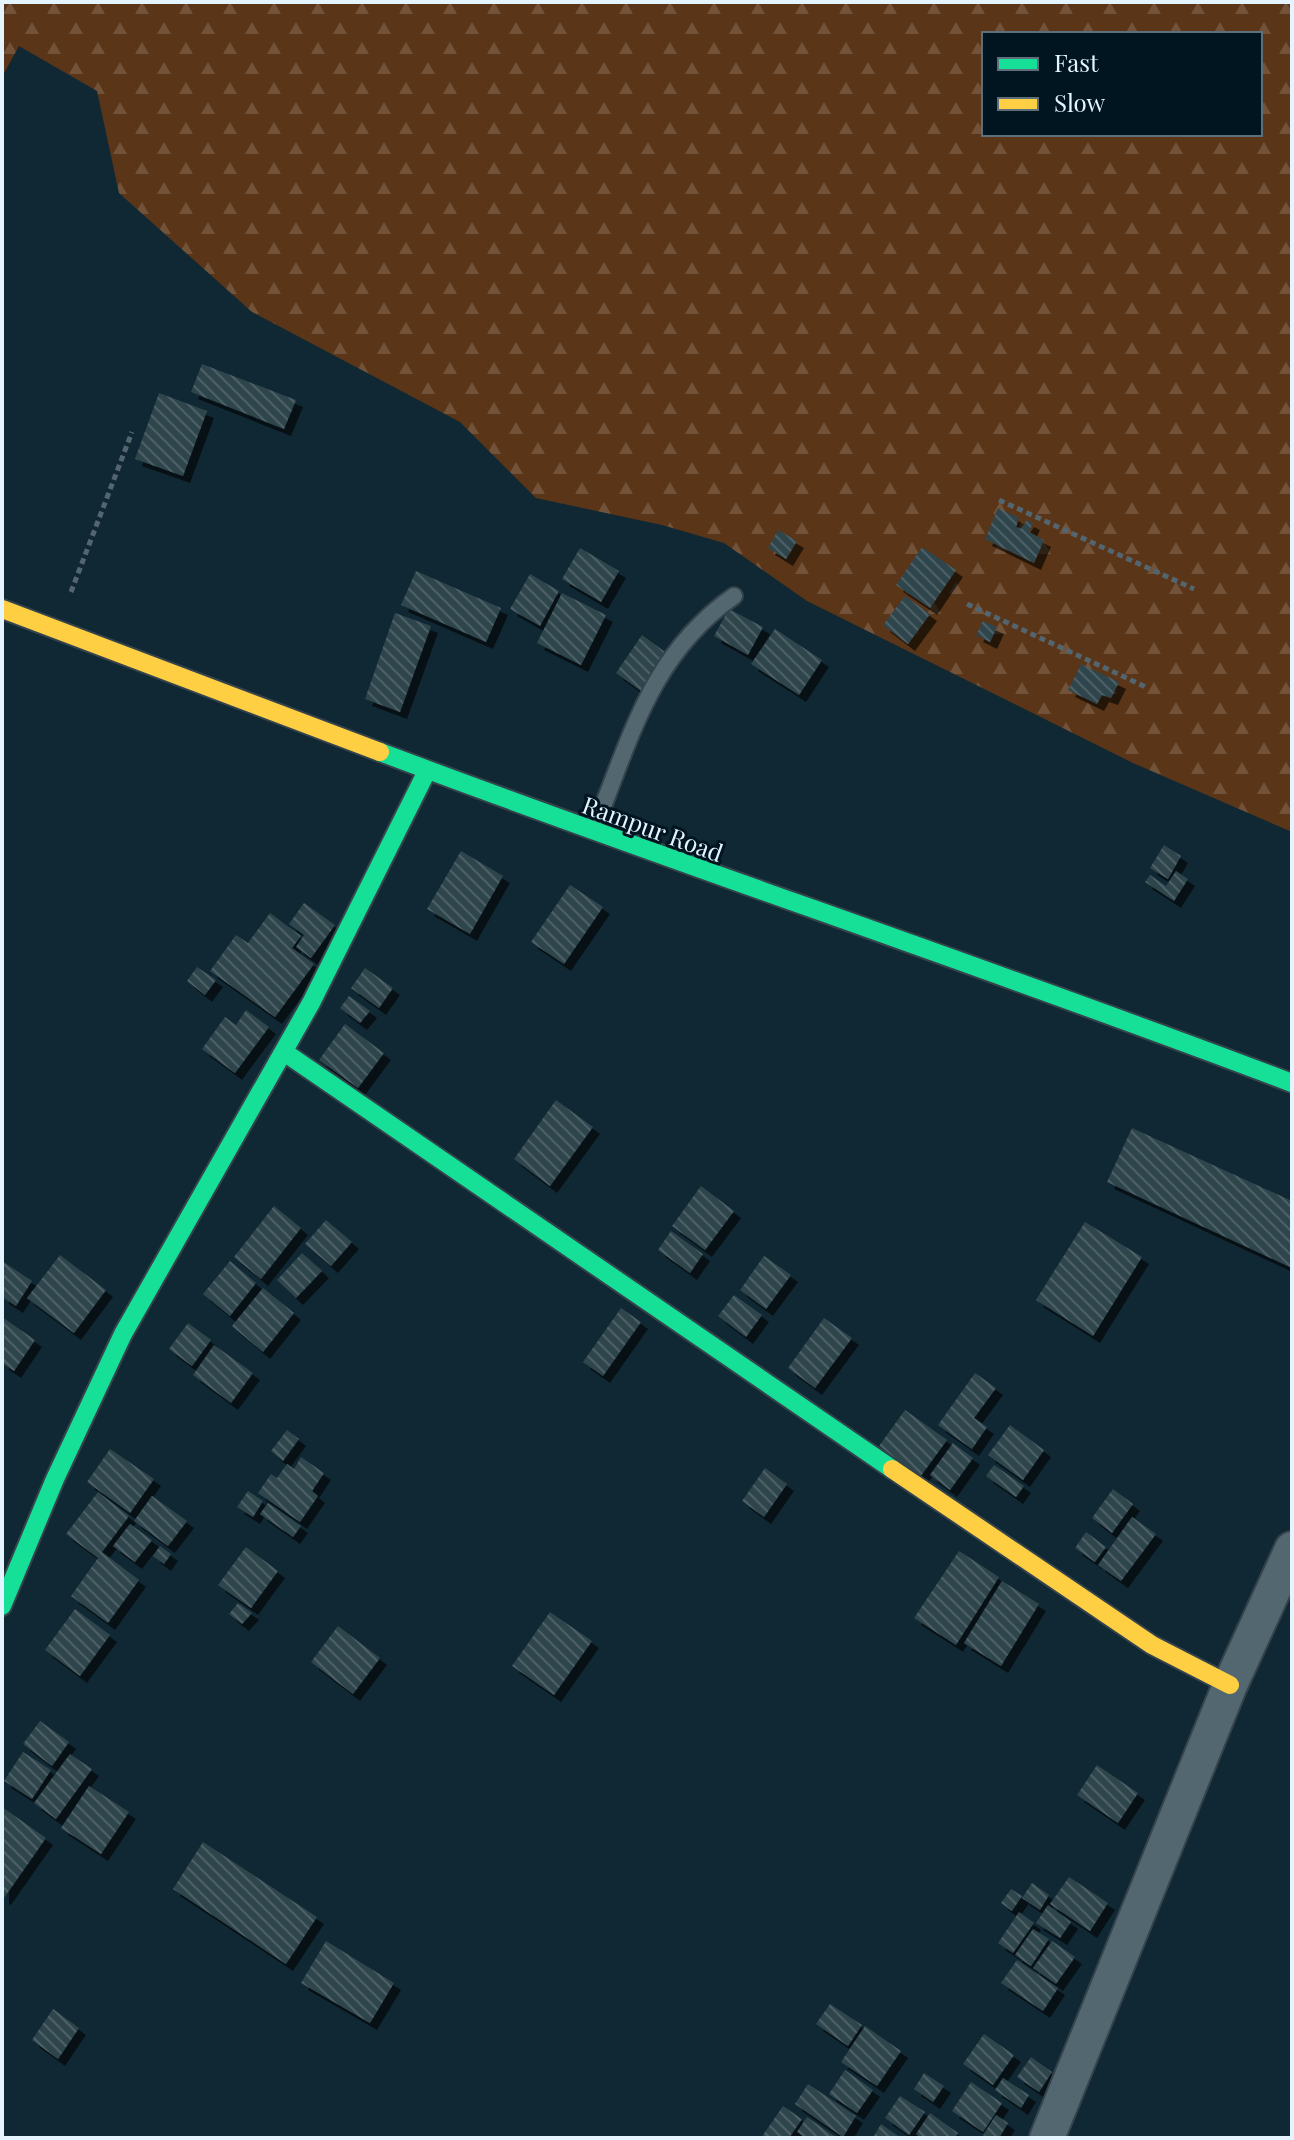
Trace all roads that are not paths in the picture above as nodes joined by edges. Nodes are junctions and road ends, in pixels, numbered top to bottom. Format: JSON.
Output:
{"nodes":[{"id":1,"x":734,"y":596,"type":"dead end"},
{"id":2,"x":2,"y":609,"type":"edge"},
{"id":3,"x":427,"y":771,"type":"junction"},
{"id":4,"x":593,"y":833,"type":"junction"},
{"id":5,"x":284,"y":1052,"type":"junction"},
{"id":6,"x":1292,"y":1083,"type":"edge"},
{"id":7,"x":1292,"y":1549,"type":"edge"},
{"id":8,"x":2,"y":1606,"type":"edge"},
{"id":9,"x":1230,"y":1685,"type":"junction"},
{"id":10,"x":1047,"y":2138,"type":"edge"}],
"edges":[{"from":1,"to":4,"type":"lane"},
{"from":2,"to":3,"type":"street","name":"Rampur Road"},
{"from":3,"to":4,"type":"street","name":"Rampur Road"},
{"from":3,"to":5,"type":"street"},
{"from":4,"to":6,"type":"street","name":"Rampur Road"},
{"from":5,"to":8,"type":"street"},
{"from":5,"to":9,"type":"street"},
{"from":7,"to":9,"type":"street"},
{"from":9,"to":10,"type":"street"}]}
